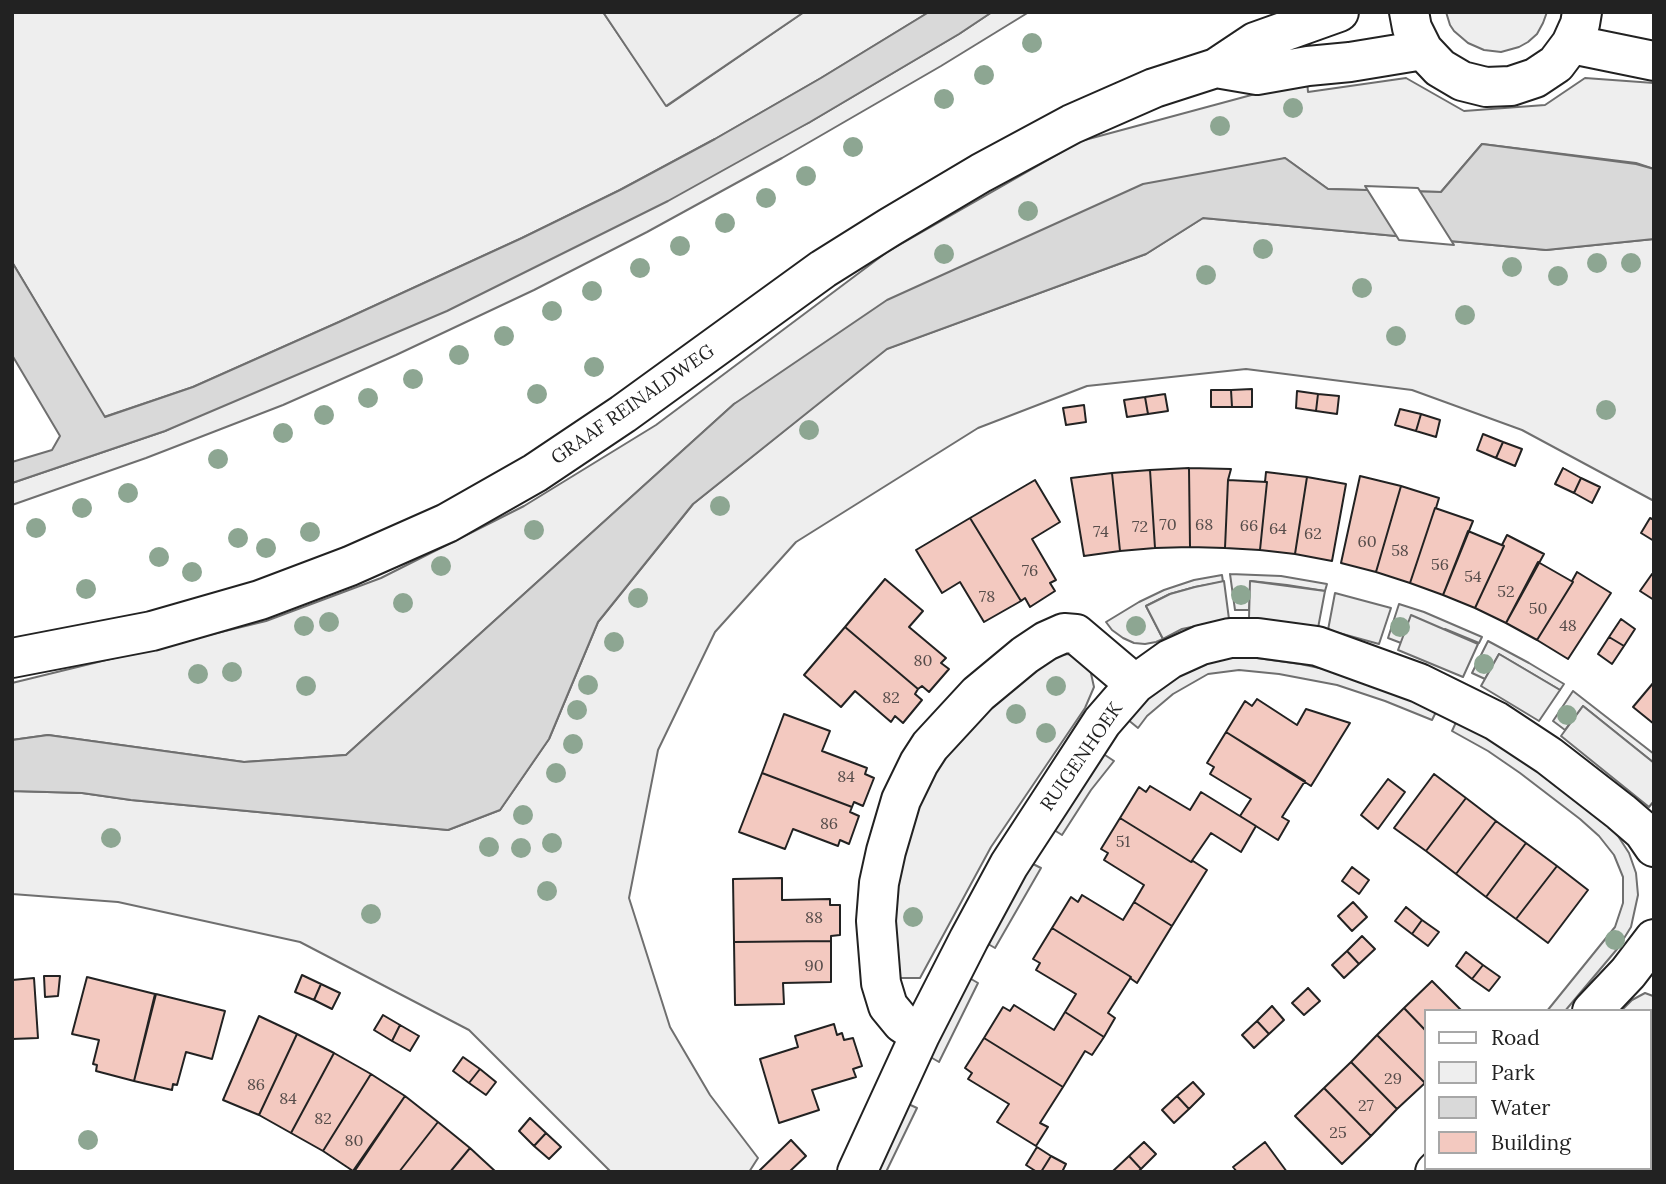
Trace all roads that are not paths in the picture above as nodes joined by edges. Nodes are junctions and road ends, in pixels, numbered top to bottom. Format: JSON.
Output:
{"nodes":[{"id":1,"x":1339,"y":12,"type":"edge"},
{"id":2,"x":1409,"y":12,"type":"edge"},
{"id":3,"x":1577,"y":28,"type":"edge"},
{"id":4,"x":1423,"y":50,"type":"junction"},
{"id":5,"x":1654,"y":61,"type":"edge"},
{"id":6,"x":1216,"y":68,"type":"junction"},
{"id":7,"x":12,"y":658,"type":"edge"},
{"id":8,"x":1135,"y":684,"type":"junction"},
{"id":9,"x":1654,"y":847,"type":"edge"},
{"id":10,"x":1654,"y":939,"type":"edge"},
{"id":11,"x":1594,"y":1009,"type":"edge"},
{"id":12,"x":920,"y":1035,"type":"junction"},
{"id":13,"x":857,"y":1172,"type":"edge"}],
"edges":[{"from":1,"to":6,"type":"main road","name":"GRAAF REINALDWEG"},
{"from":2,"to":4,"type":"main road"},
{"from":3,"to":4,"type":"main road"},
{"from":3,"to":5,"type":"main road"},
{"from":4,"to":6,"type":"main road","name":"GRAAF REINALDWEG"},
{"from":6,"to":7,"type":"main road","name":"GRAAF REINALDWEG"},
{"from":8,"to":9,"type":"main road","name":"RUIGENHOEK"},
{"from":8,"to":12,"type":"main road","name":"RUIGENHOEK"},
{"from":8,"to":12,"type":"main road"},
{"from":10,"to":11,"type":"main road"},
{"from":12,"to":13,"type":"main road","name":"RUIGENHOEK"}]}
